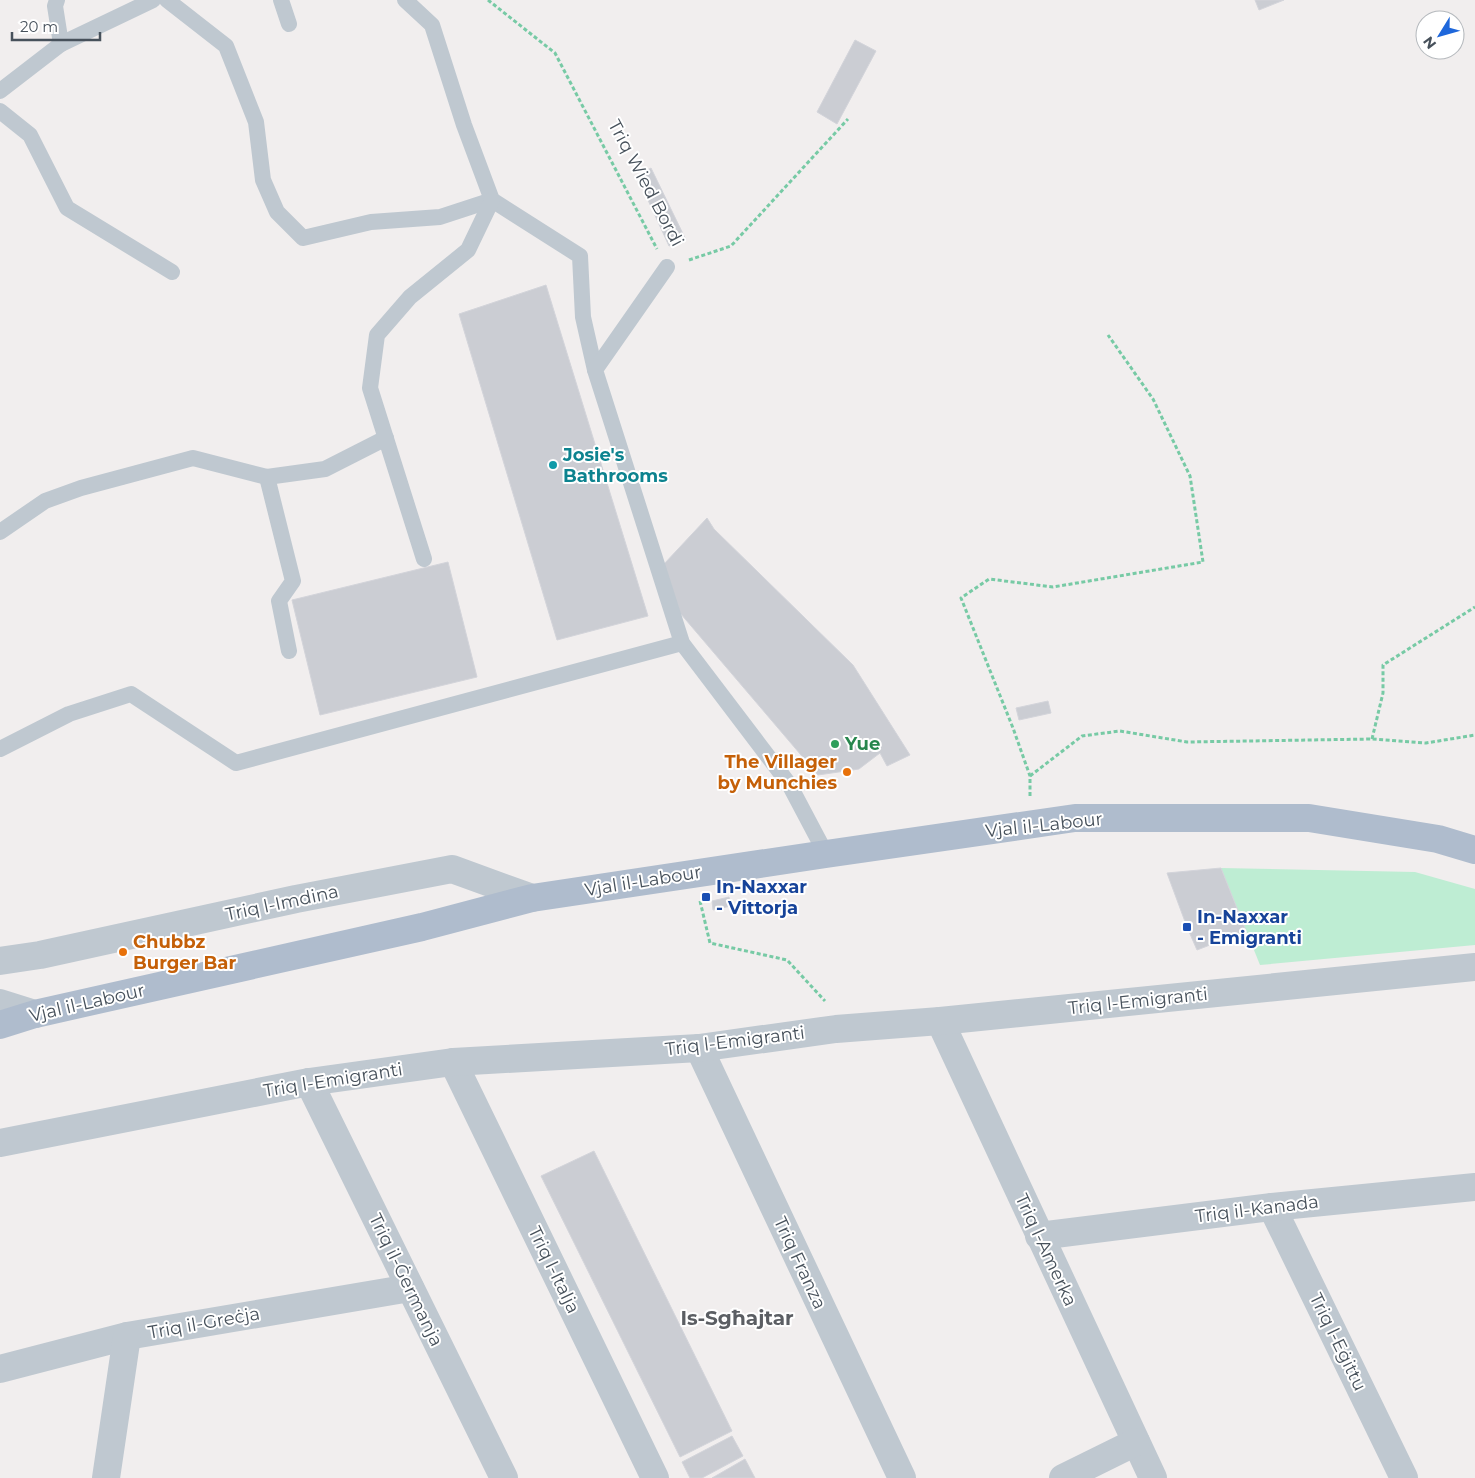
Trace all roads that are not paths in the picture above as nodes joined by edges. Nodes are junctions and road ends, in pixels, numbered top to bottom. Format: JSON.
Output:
{"nodes":[{"id":1,"x":57,"y":0,"type":"edge"},
{"id":2,"x":153,"y":0,"type":"edge"},
{"id":3,"x":167,"y":0,"type":"edge"},
{"id":4,"x":281,"y":0,"type":"edge"},
{"id":5,"x":405,"y":0,"type":"edge"},
{"id":6,"x":289,"y":24,"type":"dead end"},
{"id":7,"x":61,"y":44,"type":"junction"},
{"id":8,"x":0,"y":91,"type":"edge"},
{"id":9,"x":0,"y":111,"type":"edge"},
{"id":10,"x":492,"y":200,"type":"junction"},
{"id":11,"x":667,"y":267,"type":"road end"},
{"id":12,"x":172,"y":272,"type":"dead end"},
{"id":13,"x":594,"y":370,"type":"junction"},
{"id":14,"x":386,"y":438,"type":"junction"},
{"id":15,"x":267,"y":477,"type":"junction"},
{"id":16,"x":0,"y":532,"type":"edge"},
{"id":17,"x":424,"y":559,"type":"dead end"},
{"id":18,"x":682,"y":643,"type":"junction"},
{"id":19,"x":290,"y":651,"type":"dead end"},
{"id":20,"x":0,"y":749,"type":"edge"},
{"id":21,"x":1475,"y":850,"type":"edge"},
{"id":22,"x":826,"y":854,"type":"junction"},
{"id":23,"x":532,"y":898,"type":"junction"},
{"id":24,"x":0,"y":961,"type":"edge"},
{"id":25,"x":1475,"y":967,"type":"edge"},
{"id":26,"x":0,"y":1003,"type":"edge"},
{"id":27,"x":35,"y":1014,"type":"junction"},
{"id":28,"x":940,"y":1021,"type":"junction"},
{"id":29,"x":0,"y":1025,"type":"edge"},
{"id":30,"x":699,"y":1048,"type":"junction"},
{"id":31,"x":453,"y":1062,"type":"junction"},
{"id":32,"x":309,"y":1082,"type":"junction"},
{"id":33,"x":0,"y":1143,"type":"edge"},
{"id":34,"x":1475,"y":1187,"type":"edge"},
{"id":35,"x":1272,"y":1207,"type":"junction"},
{"id":36,"x":1039,"y":1236,"type":"junction"},
{"id":37,"x":410,"y":1288,"type":"junction"},
{"id":38,"x":127,"y":1336,"type":"junction"},
{"id":39,"x":0,"y":1369,"type":"edge"},
{"id":40,"x":1136,"y":1442,"type":"junction"},
{"id":41,"x":106,"y":1478,"type":"edge"},
{"id":42,"x":504,"y":1478,"type":"edge"},
{"id":43,"x":655,"y":1478,"type":"edge"},
{"id":44,"x":902,"y":1478,"type":"edge"},
{"id":45,"x":1063,"y":1478,"type":"edge"},
{"id":46,"x":1153,"y":1478,"type":"edge"},
{"id":47,"x":1404,"y":1478,"type":"edge"}],
"edges":[{"from":1,"to":7,"type":"lane"},
{"from":2,"to":7,"type":"lane"},
{"from":3,"to":10,"type":"lane"},
{"from":4,"to":6,"type":"lane"},
{"from":5,"to":10,"type":"lane"},
{"from":7,"to":8,"type":"lane"},
{"from":9,"to":12,"type":"lane"},
{"from":10,"to":13,"type":"lane"},
{"from":10,"to":14,"type":"lane"},
{"from":11,"to":13,"type":"lane","name":"Triq Wied Bordi"},
{"from":13,"to":18,"type":"lane"},
{"from":14,"to":15,"type":"lane"},
{"from":14,"to":17,"type":"lane"},
{"from":15,"to":16,"type":"lane"},
{"from":15,"to":19,"type":"lane"},
{"from":18,"to":20,"type":"lane"},
{"from":18,"to":22,"type":"lane"},
{"from":21,"to":22,"type":"main road","name":"Vjal il-Labour"},
{"from":22,"to":23,"type":"main road","name":"Vjal il-Labour"},
{"from":23,"to":24,"type":"street","name":"Triq l-Imdina"},
{"from":23,"to":27,"type":"main road","name":"Vjal il-Labour"},
{"from":25,"to":28,"type":"street","name":"Triq l-Emigranti"},
{"from":26,"to":27,"type":"street"},
{"from":27,"to":29,"type":"main road","name":"Vjal il-Labour"},
{"from":28,"to":30,"type":"street","name":"Triq l-Emigranti"},
{"from":28,"to":36,"type":"street","name":"Triq l-Amerka"},
{"from":30,"to":31,"type":"street","name":"Triq l-Emigranti"},
{"from":30,"to":44,"type":"street","name":"Triq Franza"},
{"from":31,"to":32,"type":"street","name":"Triq l-Emigranti"},
{"from":31,"to":43,"type":"street","name":"Triq l-Italja"},
{"from":32,"to":33,"type":"street","name":"Triq l-Emigranti"},
{"from":32,"to":37,"type":"street","name":"Triq il-Ġermanja"},
{"from":34,"to":35,"type":"street","name":"Triq il-Kanada"},
{"from":35,"to":36,"type":"street","name":"Triq il-Kanada"},
{"from":35,"to":47,"type":"street","name":"Triq l-Eġittu"},
{"from":36,"to":40,"type":"street","name":"Triq l-Amerka"},
{"from":37,"to":38,"type":"street","name":"Triq il-Greċja"},
{"from":37,"to":42,"type":"street","name":"Triq il-Ġermanja"},
{"from":38,"to":39,"type":"street","name":"Triq il-Greċja"},
{"from":38,"to":41,"type":"street"},
{"from":40,"to":45,"type":"street"},
{"from":40,"to":46,"type":"street","name":"Triq l-Amerka"}]}
